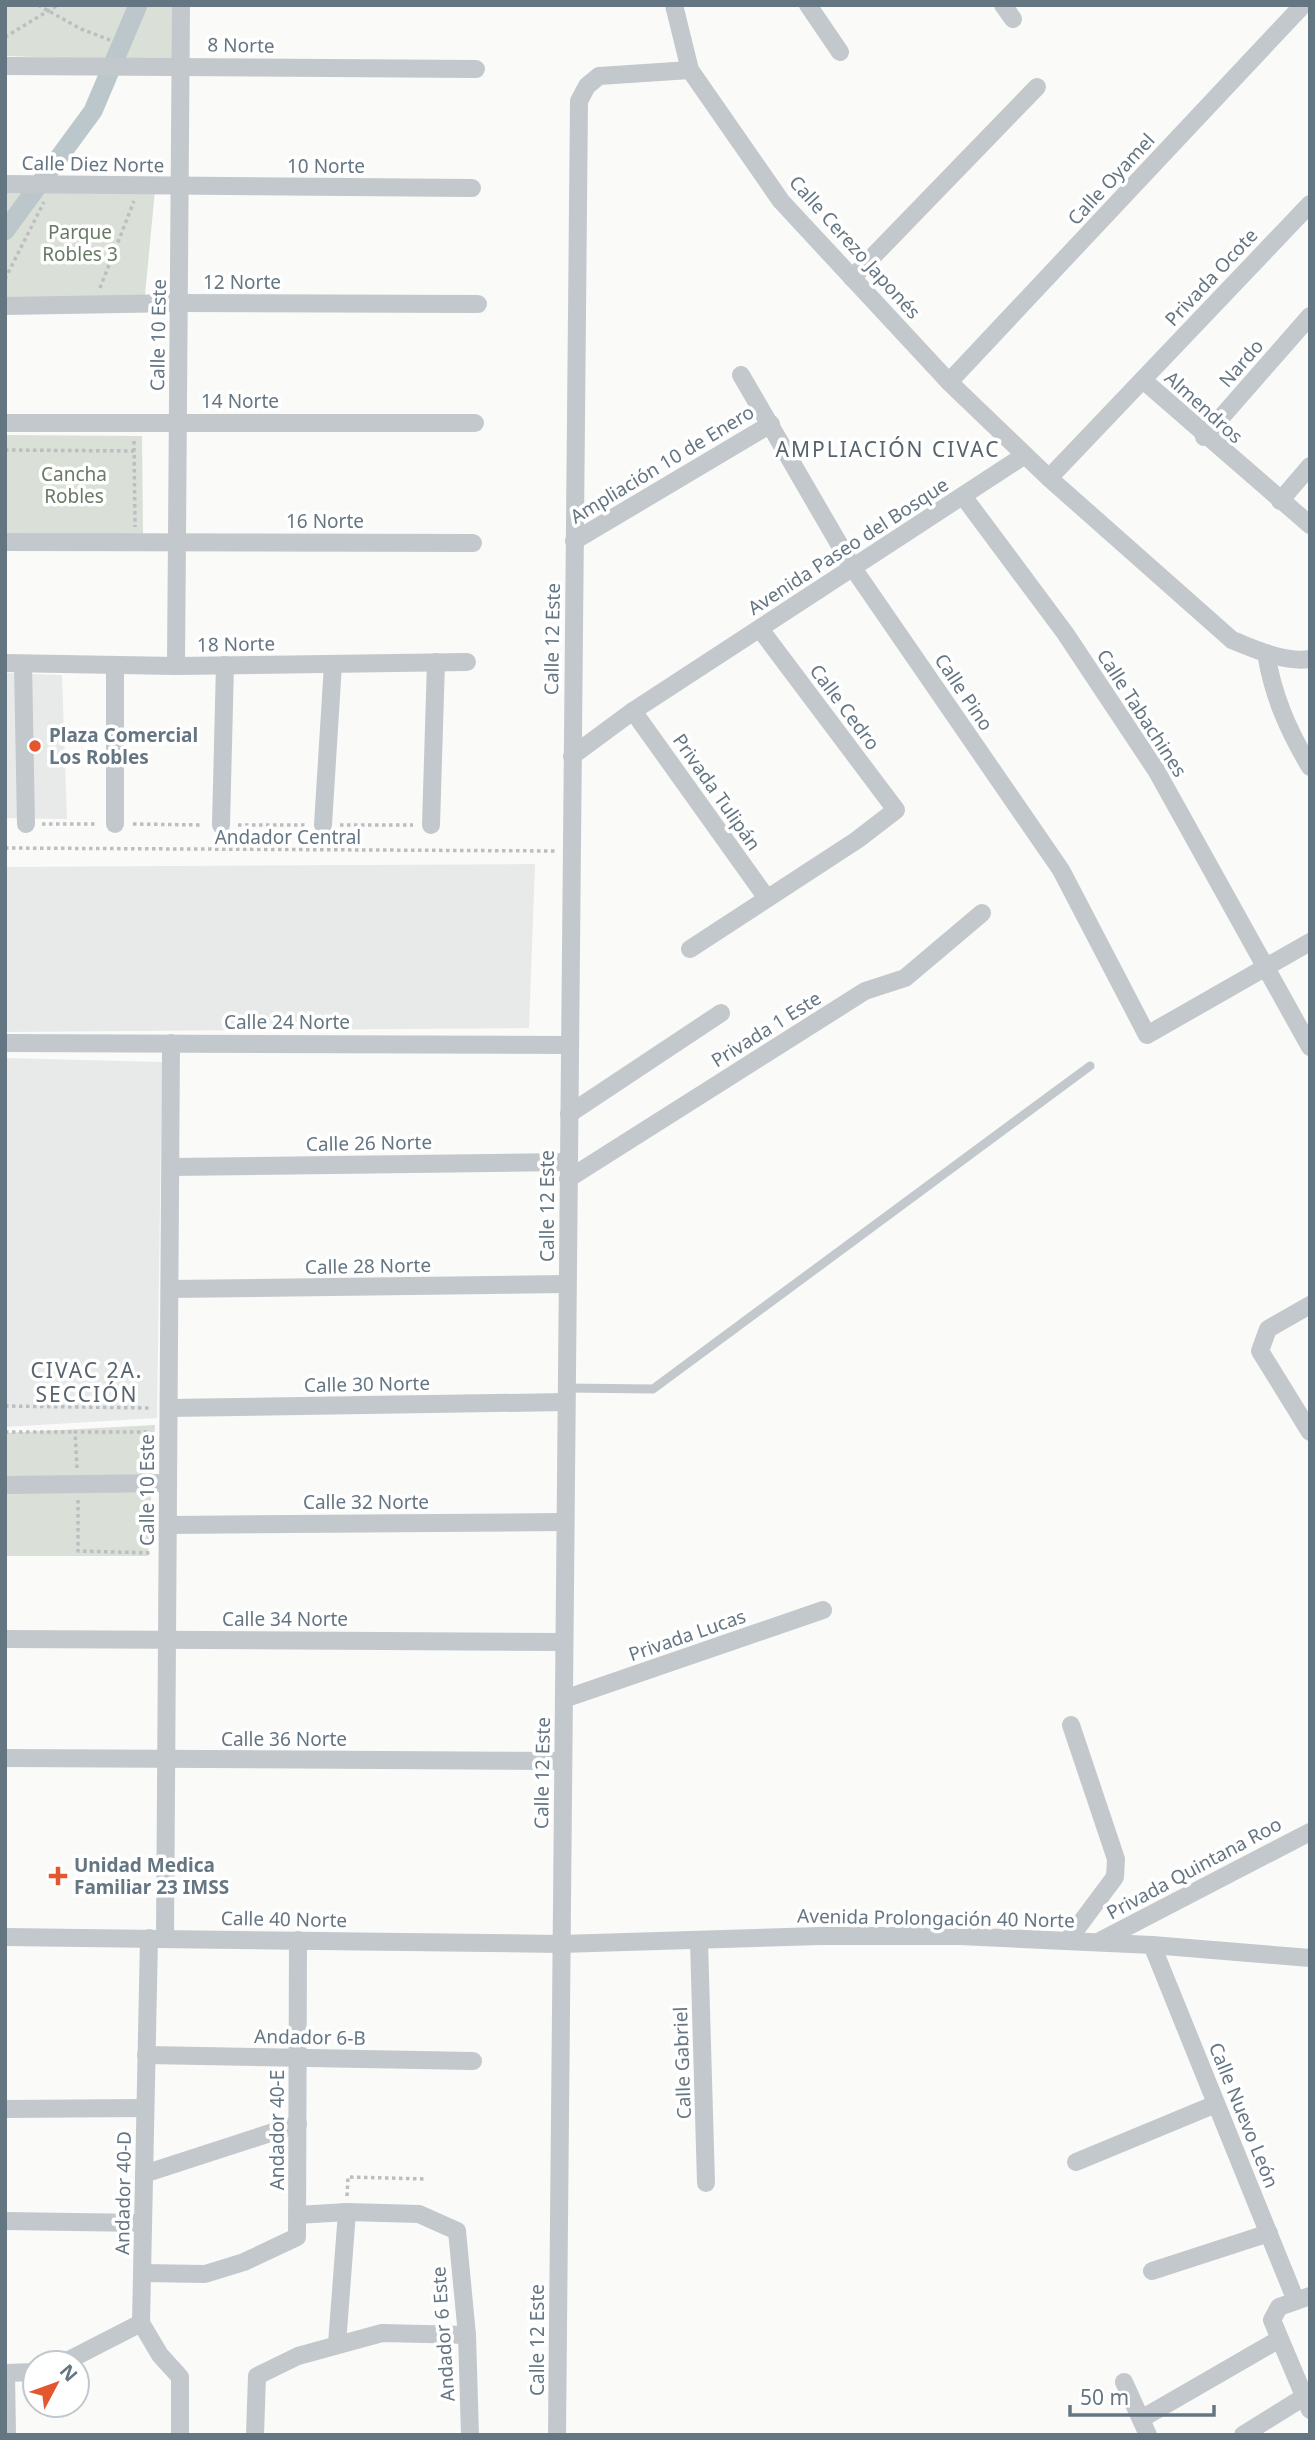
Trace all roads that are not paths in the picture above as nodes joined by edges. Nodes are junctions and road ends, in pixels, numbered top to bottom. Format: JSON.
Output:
{"nodes":[{"id":1,"x":181,"y":5,"type":"edge"},
{"id":2,"x":674,"y":5,"type":"edge"},
{"id":3,"x":808,"y":5,"type":"edge"},
{"id":4,"x":1303,"y":5,"type":"edge"},
{"id":5,"x":840,"y":52,"type":"dead end"},
{"id":6,"x":181,"y":65,"type":"junction"},
{"id":7,"x":5,"y":66,"type":"edge"},
{"id":8,"x":476,"y":69,"type":"dead end"},
{"id":9,"x":690,"y":71,"type":"junction"},
{"id":10,"x":1037,"y":87,"type":"dead end"},
{"id":11,"x":5,"y":184,"type":"edge"},
{"id":12,"x":180,"y":186,"type":"junction"},
{"id":13,"x":472,"y":188,"type":"dead end"},
{"id":14,"x":1310,"y":204,"type":"edge"},
{"id":15,"x":852,"y":278,"type":"junction"},
{"id":16,"x":179,"y":303,"type":"junction"},
{"id":17,"x":478,"y":304,"type":"dead end"},
{"id":18,"x":5,"y":306,"type":"edge"},
{"id":19,"x":1310,"y":316,"type":"edge"},
{"id":20,"x":741,"y":375,"type":"dead end"},
{"id":21,"x":1143,"y":380,"type":"junction"},
{"id":22,"x":949,"y":382,"type":"junction"},
{"id":23,"x":178,"y":422,"type":"junction"},
{"id":24,"x":475,"y":422,"type":"dead end"},
{"id":25,"x":5,"y":423,"type":"edge"},
{"id":26,"x":771,"y":424,"type":"junction"},
{"id":27,"x":1205,"y":437,"type":"junction"},
{"id":28,"x":1025,"y":455,"type":"junction"},
{"id":29,"x":1310,"y":466,"type":"edge"},
{"id":30,"x":1049,"y":478,"type":"junction"},
{"id":31,"x":963,"y":496,"type":"junction"},
{"id":32,"x":1280,"y":501,"type":"junction"},
{"id":33,"x":1310,"y":525,"type":"edge"},
{"id":34,"x":5,"y":541,"type":"edge"},
{"id":35,"x":573,"y":541,"type":"junction"},
{"id":36,"x":177,"y":542,"type":"junction"},
{"id":37,"x":474,"y":543,"type":"dead end"},
{"id":38,"x":853,"y":568,"type":"junction"},
{"id":39,"x":760,"y":629,"type":"junction"},
{"id":40,"x":1266,"y":653,"type":"junction"},
{"id":41,"x":1310,"y":659,"type":"edge"},
{"id":42,"x":436,"y":662,"type":"junction"},
{"id":43,"x":467,"y":662,"type":"dead end"},
{"id":44,"x":14,"y":664,"type":"edge"},
{"id":45,"x":333,"y":664,"type":"junction"},
{"id":46,"x":114,"y":665,"type":"junction"},
{"id":47,"x":225,"y":665,"type":"junction"},
{"id":48,"x":176,"y":666,"type":"junction"},
{"id":49,"x":633,"y":711,"type":"junction"},
{"id":50,"x":572,"y":756,"type":"junction"},
{"id":51,"x":1310,"y":767,"type":"edge"},
{"id":52,"x":26,"y":824,"type":"dead end"},
{"id":53,"x":115,"y":824,"type":"dead end"},
{"id":54,"x":221,"y":825,"type":"dead end"},
{"id":55,"x":323,"y":825,"type":"dead end"},
{"id":56,"x":431,"y":825,"type":"dead end"},
{"id":57,"x":766,"y":897,"type":"junction"},
{"id":58,"x":982,"y":913,"type":"dead end"},
{"id":59,"x":1310,"y":942,"type":"edge"},
{"id":60,"x":690,"y":949,"type":"dead end"},
{"id":61,"x":1266,"y":966,"type":"junction"},
{"id":62,"x":721,"y":1013,"type":"dead end"},
{"id":63,"x":5,"y":1043,"type":"edge"},
{"id":64,"x":171,"y":1043,"type":"junction"},
{"id":65,"x":569,"y":1045,"type":"junction"},
{"id":66,"x":1310,"y":1047,"type":"edge"},
{"id":67,"x":1090,"y":1066,"type":"dead end"},
{"id":68,"x":569,"y":1114,"type":"junction"},
{"id":69,"x":170,"y":1167,"type":"junction"},
{"id":70,"x":568,"y":1170,"type":"junction"},
{"id":71,"x":567,"y":1284,"type":"junction"},
{"id":72,"x":170,"y":1289,"type":"junction"},
{"id":73,"x":1310,"y":1306,"type":"edge"},
{"id":74,"x":566,"y":1395,"type":"junction"},
{"id":75,"x":169,"y":1408,"type":"junction"},
{"id":76,"x":1310,"y":1432,"type":"edge"},
{"id":77,"x":168,"y":1483,"type":"junction"},
{"id":78,"x":5,"y":1485,"type":"edge"},
{"id":79,"x":565,"y":1522,"type":"junction"},
{"id":80,"x":168,"y":1525,"type":"junction"},
{"id":81,"x":823,"y":1610,"type":"dead end"},
{"id":82,"x":5,"y":1639,"type":"edge"},
{"id":83,"x":167,"y":1639,"type":"junction"},
{"id":84,"x":564,"y":1642,"type":"junction"},
{"id":85,"x":564,"y":1699,"type":"junction"},
{"id":86,"x":1071,"y":1725,"type":"dead end"},
{"id":87,"x":5,"y":1758,"type":"edge"},
{"id":88,"x":166,"y":1759,"type":"junction"},
{"id":89,"x":563,"y":1761,"type":"junction"},
{"id":90,"x":1310,"y":1832,"type":"edge"},
{"id":91,"x":5,"y":1937,"type":"edge"},
{"id":92,"x":157,"y":1938,"type":"junction"},
{"id":93,"x":298,"y":1940,"type":"junction"},
{"id":94,"x":1068,"y":1940,"type":"junction"},
{"id":95,"x":699,"y":1941,"type":"junction"},
{"id":96,"x":1098,"y":1942,"type":"junction"},
{"id":97,"x":561,"y":1944,"type":"junction"},
{"id":98,"x":1152,"y":1945,"type":"junction"},
{"id":99,"x":1308,"y":1963,"type":"edge"},
{"id":100,"x":146,"y":2055,"type":"junction"},
{"id":101,"x":298,"y":2058,"type":"junction"},
{"id":102,"x":473,"y":2060,"type":"dead end"},
{"id":103,"x":1216,"y":2104,"type":"junction"},
{"id":104,"x":145,"y":2108,"type":"junction"},
{"id":105,"x":5,"y":2109,"type":"edge"},
{"id":106,"x":298,"y":2124,"type":"junction"},
{"id":107,"x":1076,"y":2162,"type":"dead end"},
{"id":108,"x":144,"y":2174,"type":"junction"},
{"id":109,"x":706,"y":2183,"type":"dead end"},
{"id":110,"x":347,"y":2212,"type":"junction"},
{"id":111,"x":298,"y":2215,"type":"junction"},
{"id":112,"x":5,"y":2221,"type":"edge"},
{"id":113,"x":143,"y":2223,"type":"junction"},
{"id":114,"x":1269,"y":2233,"type":"junction"},
{"id":115,"x":1152,"y":2271,"type":"dead end"},
{"id":116,"x":142,"y":2273,"type":"junction"},
{"id":117,"x":1303,"y":2299,"type":"edge"},
{"id":118,"x":141,"y":2323,"type":"junction"},
{"id":119,"x":467,"y":2335,"type":"junction"},
{"id":120,"x":1278,"y":2340,"type":"junction"},
{"id":121,"x":337,"y":2344,"type":"junction"},
{"id":122,"x":91,"y":2349,"type":"edge"},
{"id":123,"x":6,"y":2373,"type":"edge"},
{"id":124,"x":1124,"y":2382,"type":"dead end"},
{"id":125,"x":1307,"y":2404,"type":"edge"},
{"id":126,"x":1144,"y":2427,"type":"edge"},
{"id":127,"x":7,"y":2435,"type":"edge"},
{"id":128,"x":180,"y":2435,"type":"edge"},
{"id":129,"x":255,"y":2435,"type":"edge"},
{"id":130,"x":470,"y":2435,"type":"edge"},
{"id":131,"x":557,"y":2435,"type":"edge"},
{"id":132,"x":1243,"y":2435,"type":"edge"}],
"edges":[{"from":1,"to":6,"type":"street","name":"Calle 10 Este"},
{"from":2,"to":9,"type":"street","name":"Calle Cerezo Japonés"},
{"from":3,"to":5,"type":"street"},
{"from":4,"to":22,"type":"street","name":"Calle Oyamel"},
{"from":6,"to":7,"type":"street","name":"8 Norte"},
{"from":6,"to":8,"type":"street","name":"8 Norte"},
{"from":6,"to":12,"type":"street","name":"Calle 10 Este"},
{"from":9,"to":15,"type":"street","name":"Calle Cerezo Japonés"},
{"from":9,"to":35,"type":"street","name":"Calle 12 Este"},
{"from":10,"to":15,"type":"street"},
{"from":11,"to":12,"type":"street","name":"Calle Diez Norte"},
{"from":12,"to":13,"type":"street","name":"10 Norte"},
{"from":12,"to":16,"type":"street","name":"Calle 10 Este"},
{"from":14,"to":21,"type":"street","name":"Privada Ocote"},
{"from":15,"to":22,"type":"street","name":"Calle Cerezo Japonés"},
{"from":16,"to":17,"type":"street","name":"12 Norte"},
{"from":16,"to":18,"type":"street","name":"12 Norte"},
{"from":16,"to":23,"type":"street","name":"Calle 10 Este"},
{"from":19,"to":27,"type":"street","name":"Nardo"},
{"from":20,"to":26,"type":"street","name":"Calle Pino"},
{"from":21,"to":27,"type":"street","name":"Almendros"},
{"from":21,"to":30,"type":"street","name":"Almendros"},
{"from":22,"to":28,"type":"street","name":"Calle Cerezo Japonés"},
{"from":23,"to":24,"type":"street","name":"14 Norte"},
{"from":23,"to":25,"type":"street","name":"14 Norte"},
{"from":23,"to":36,"type":"street","name":"Calle 10 Este"},
{"from":26,"to":35,"type":"street","name":"Ampliación 10 de Enero"},
{"from":26,"to":38,"type":"street","name":"Calle Pino"},
{"from":27,"to":32,"type":"street","name":"Almendros"},
{"from":28,"to":30,"type":"street"},
{"from":28,"to":31,"type":"street","name":"Avenida Paseo del Bosque"},
{"from":29,"to":32,"type":"street"},
{"from":30,"to":40,"type":"street"},
{"from":31,"to":38,"type":"street","name":"Avenida Paseo del Bosque"},
{"from":31,"to":61,"type":"street","name":"Calle Tabachines"},
{"from":32,"to":33,"type":"street","name":"Almendros"},
{"from":34,"to":36,"type":"street","name":"16 Norte"},
{"from":35,"to":50,"type":"street","name":"Calle 12 Este"},
{"from":36,"to":37,"type":"street","name":"16 Norte"},
{"from":36,"to":48,"type":"street","name":"Calle 10 Este"},
{"from":38,"to":39,"type":"street","name":"Avenida Paseo del Bosque"},
{"from":38,"to":61,"type":"street","name":"Calle Pino"},
{"from":39,"to":49,"type":"street","name":"Avenida Paseo del Bosque"},
{"from":39,"to":57,"type":"street","name":"Calle Cedro"},
{"from":40,"to":41,"type":"street"},
{"from":40,"to":51,"type":"street"},
{"from":42,"to":43,"type":"street","name":"18 Norte"},
{"from":42,"to":45,"type":"street","name":"18 Norte"},
{"from":42,"to":56,"type":"street"},
{"from":44,"to":46,"type":"street","name":"18 Norte"},
{"from":44,"to":52,"type":"street"},
{"from":45,"to":47,"type":"street","name":"18 Norte"},
{"from":45,"to":55,"type":"street"},
{"from":46,"to":48,"type":"street","name":"18 Norte"},
{"from":46,"to":53,"type":"street"},
{"from":47,"to":48,"type":"street","name":"18 Norte"},
{"from":47,"to":54,"type":"street"},
{"from":49,"to":50,"type":"street","name":"Avenida Paseo del Bosque"},
{"from":49,"to":57,"type":"street","name":"Privada Tulipán"},
{"from":50,"to":65,"type":"street","name":"Calle 12 Este"},
{"from":57,"to":60,"type":"street"},
{"from":58,"to":70,"type":"street","name":"Privada 1 Este"},
{"from":59,"to":61,"type":"street"},
{"from":61,"to":66,"type":"street","name":"Calle Tabachines"},
{"from":62,"to":68,"type":"street"},
{"from":63,"to":64,"type":"street","name":"Calle 24 Norte"},
{"from":64,"to":65,"type":"street","name":"Calle 24 Norte"},
{"from":64,"to":69,"type":"street","name":"Calle 10 Este"},
{"from":65,"to":68,"type":"street","name":"Calle 12 Este"},
{"from":67,"to":74,"type":"lane"},
{"from":68,"to":70,"type":"street","name":"Calle 12 Este"},
{"from":69,"to":70,"type":"street","name":"Calle 26 Norte"},
{"from":69,"to":72,"type":"street","name":"Calle 10 Este"},
{"from":70,"to":71,"type":"street","name":"Calle 12 Este"},
{"from":71,"to":72,"type":"street","name":"Calle 28 Norte"},
{"from":71,"to":74,"type":"street","name":"Calle 12 Este"},
{"from":72,"to":75,"type":"street","name":"Calle 10 Este"},
{"from":73,"to":76,"type":"street"},
{"from":74,"to":75,"type":"street","name":"Calle 30 Norte"},
{"from":74,"to":79,"type":"street","name":"Calle 12 Este"},
{"from":75,"to":77,"type":"street","name":"Calle 10 Este"},
{"from":77,"to":78,"type":"street"},
{"from":77,"to":80,"type":"street","name":"Calle 10 Este"},
{"from":79,"to":80,"type":"street","name":"Calle 32 Norte"},
{"from":79,"to":84,"type":"street","name":"Calle 12 Este"},
{"from":80,"to":83,"type":"street","name":"Calle 10 Este"},
{"from":81,"to":85,"type":"street","name":"Privada Lucas"},
{"from":82,"to":83,"type":"street","name":"Calle 34 Norte"},
{"from":83,"to":84,"type":"street","name":"Calle 34 Norte"},
{"from":83,"to":88,"type":"street","name":"Calle 10 Este"},
{"from":84,"to":85,"type":"street","name":"Calle 12 Este"},
{"from":85,"to":89,"type":"street","name":"Calle 12 Este"},
{"from":86,"to":94,"type":"street"},
{"from":87,"to":88,"type":"street","name":"Calle 36 Norte"},
{"from":88,"to":89,"type":"street","name":"Calle 36 Norte"},
{"from":88,"to":92,"type":"street","name":"Calle 10 Este"},
{"from":89,"to":97,"type":"street","name":"Calle 12 Este"},
{"from":90,"to":96,"type":"street","name":"Privada Quintana Roo"},
{"from":91,"to":92,"type":"street","name":"Calle 40 Norte"},
{"from":92,"to":93,"type":"street","name":"Calle 40 Norte"},
{"from":92,"to":100,"type":"street","name":"Andador 40-D"},
{"from":93,"to":97,"type":"street","name":"Calle 40 Norte"},
{"from":93,"to":101,"type":"street","name":"Andador 40-E"},
{"from":94,"to":95,"type":"street","name":"Avenida Prolongación 40 Norte"},
{"from":94,"to":96,"type":"street","name":"Avenida Prolongación 40 Norte"},
{"from":95,"to":97,"type":"street","name":"Avenida Prolongación 40 Norte"},
{"from":95,"to":109,"type":"street","name":"Calle Gabriel"},
{"from":96,"to":98,"type":"street","name":"Avenida Prolongación 40 Norte"},
{"from":97,"to":131,"type":"street","name":"Calle 12 Este"},
{"from":98,"to":99,"type":"street","name":"Avenida Prolongación 40 Norte"},
{"from":98,"to":103,"type":"street","name":"Calle Nuevo León"},
{"from":100,"to":101,"type":"street","name":"Andador 6-B"},
{"from":100,"to":104,"type":"street","name":"Andador 40-D"},
{"from":101,"to":102,"type":"street","name":"Andador 6-B"},
{"from":101,"to":106,"type":"street","name":"Andador 40-E"},
{"from":103,"to":107,"type":"street"},
{"from":103,"to":114,"type":"street","name":"Calle Nuevo León"},
{"from":104,"to":105,"type":"street"},
{"from":104,"to":108,"type":"street","name":"Andador 40-D"},
{"from":106,"to":108,"type":"street"},
{"from":106,"to":111,"type":"street","name":"Andador 40-E"},
{"from":108,"to":113,"type":"street","name":"Andador 40-D"},
{"from":110,"to":111,"type":"street"},
{"from":110,"to":119,"type":"street","name":"Andador 6 Este"},
{"from":110,"to":121,"type":"street"},
{"from":111,"to":116,"type":"street","name":"Andador 40-E"},
{"from":112,"to":113,"type":"street"},
{"from":113,"to":116,"type":"street","name":"Andador 40-D"},
{"from":114,"to":115,"type":"street"},
{"from":114,"to":117,"type":"street","name":"Calle Nuevo León"},
{"from":116,"to":118,"type":"street","name":"Andador 40-D"},
{"from":117,"to":120,"type":"street"},
{"from":118,"to":122,"type":"street"},
{"from":118,"to":128,"type":"street"},
{"from":119,"to":121,"type":"street"},
{"from":119,"to":130,"type":"street","name":"Andador 6 Este"},
{"from":120,"to":125,"type":"street"},
{"from":120,"to":126,"type":"street"},
{"from":121,"to":129,"type":"street"},
{"from":123,"to":127,"type":"street"},
{"from":124,"to":126,"type":"street"},
{"from":125,"to":132,"type":"street"}]}
